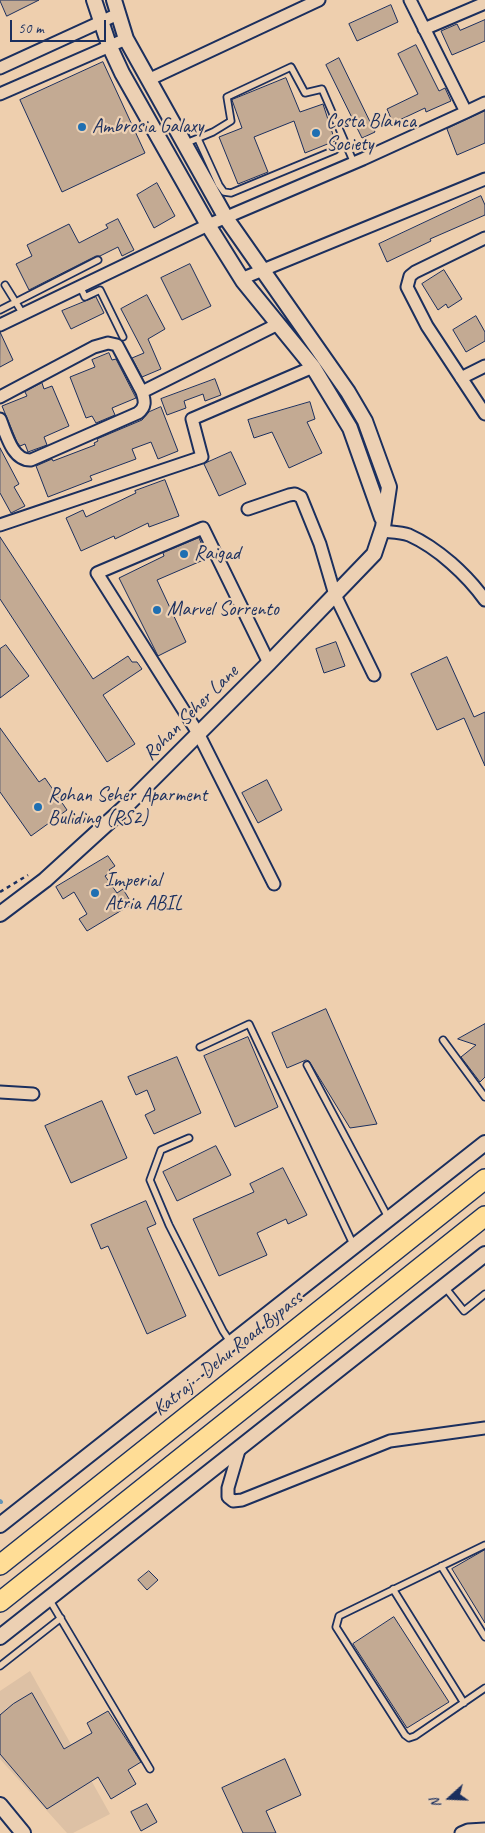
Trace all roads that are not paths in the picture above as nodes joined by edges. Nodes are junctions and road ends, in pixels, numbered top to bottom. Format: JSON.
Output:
{"nodes":[{"id":1,"x":94,"y":0,"type":"edge"},
{"id":2,"x":114,"y":0,"type":"edge"},
{"id":3,"x":319,"y":0,"type":"edge"},
{"id":4,"x":410,"y":0,"type":"edge"},
{"id":5,"x":485,"y":3,"type":"edge"},
{"id":6,"x":118,"y":14,"type":"junction"},
{"id":7,"x":101,"y":22,"type":"junction"},
{"id":8,"x":424,"y":29,"type":"junction"},
{"id":9,"x":126,"y":39,"type":"junction"},
{"id":10,"x":109,"y":45,"type":"junction"},
{"id":11,"x":0,"y":68,"type":"edge"},
{"id":12,"x":148,"y":80,"type":"junction"},
{"id":13,"x":0,"y":94,"type":"edge"},
{"id":14,"x":485,"y":103,"type":"edge"},
{"id":15,"x":466,"y":112,"type":"junction"},
{"id":16,"x":341,"y":134,"type":"junction"},
{"id":17,"x":198,"y":138,"type":"junction"},
{"id":18,"x":184,"y":144,"type":"junction"},
{"id":19,"x":354,"y":163,"type":"junction"},
{"id":20,"x":485,"y":179,"type":"edge"},
{"id":21,"x":226,"y":218,"type":"junction"},
{"id":22,"x":208,"y":225,"type":"junction"},
{"id":23,"x":485,"y":238,"type":"edge"},
{"id":24,"x":98,"y":260,"type":"dead end"},
{"id":25,"x":262,"y":271,"type":"junction"},
{"id":26,"x":242,"y":279,"type":"junction"},
{"id":27,"x":5,"y":285,"type":"dead end"},
{"id":28,"x":80,"y":286,"type":"junction"},
{"id":29,"x":16,"y":302,"type":"junction"},
{"id":30,"x":0,"y":310,"type":"edge"},
{"id":31,"x":23,"y":314,"type":"junction"},
{"id":32,"x":278,"y":324,"type":"junction"},
{"id":33,"x":0,"y":325,"type":"edge"},
{"id":34,"x":123,"y":338,"type":"dead end"},
{"id":35,"x":485,"y":366,"type":"edge"},
{"id":36,"x":313,"y":367,"type":"junction"},
{"id":37,"x":461,"y":378,"type":"junction"},
{"id":38,"x":142,"y":392,"type":"junction"},
{"id":39,"x":0,"y":397,"type":"edge"},
{"id":40,"x":485,"y":414,"type":"edge"},
{"id":41,"x":0,"y":419,"type":"edge"},
{"id":42,"x":248,"y":509,"type":"dead end"},
{"id":43,"x":1,"y":523,"type":"edge"},
{"id":44,"x":383,"y":525,"type":"junction"},
{"id":45,"x":335,"y":595,"type":"junction"},
{"id":46,"x":485,"y":600,"type":"edge"},
{"id":47,"x":270,"y":663,"type":"junction"},
{"id":48,"x":374,"y":675,"type":"dead end"},
{"id":49,"x":198,"y":733,"type":"junction"},
{"id":50,"x":274,"y":884,"type":"dead end"},
{"id":51,"x":0,"y":914,"type":"edge"},
{"id":52,"x":443,"y":1040,"type":"dead end"},
{"id":53,"x":200,"y":1047,"type":"dead end"},
{"id":54,"x":307,"y":1065,"type":"dead end"},
{"id":55,"x":0,"y":1092,"type":"edge"},
{"id":56,"x":33,"y":1094,"type":"dead end"},
{"id":57,"x":485,"y":1097,"type":"edge"},
{"id":58,"x":190,"y":1138,"type":"dead end"},
{"id":59,"x":485,"y":1143,"type":"edge"},
{"id":60,"x":485,"y":1179,"type":"edge"},
{"id":61,"x":485,"y":1216,"type":"edge"},
{"id":62,"x":389,"y":1218,"type":"junction"},
{"id":63,"x":354,"y":1246,"type":"junction"},
{"id":64,"x":485,"y":1254,"type":"edge"},
{"id":65,"x":444,"y":1286,"type":"junction"},
{"id":66,"x":485,"y":1294,"type":"edge"},
{"id":67,"x":231,"y":1343,"type":"junction"},
{"id":68,"x":485,"y":1428,"type":"edge"},
{"id":69,"x":240,"y":1447,"type":"junction"},
{"id":70,"x":0,"y":1525,"type":"edge"},
{"id":71,"x":485,"y":1544,"type":"edge"},
{"id":72,"x":0,"y":1565,"type":"edge"},
{"id":73,"x":441,"y":1566,"type":"junction"},
{"id":74,"x":393,"y":1589,"type":"junction"},
{"id":75,"x":49,"y":1598,"type":"junction"},
{"id":76,"x":0,"y":1602,"type":"edge"},
{"id":77,"x":60,"y":1618,"type":"junction"},
{"id":78,"x":0,"y":1637,"type":"edge"},
{"id":79,"x":485,"y":1638,"type":"edge"},
{"id":80,"x":0,"y":1666,"type":"edge"},
{"id":81,"x":485,"y":1688,"type":"edge"},
{"id":82,"x":464,"y":1703,"type":"junction"},
{"id":83,"x":150,"y":1769,"type":"dead end"},
{"id":84,"x":0,"y":1805,"type":"edge"},
{"id":85,"x":485,"y":1829,"type":"edge"},
{"id":86,"x":23,"y":1833,"type":"edge"},
{"id":87,"x":461,"y":1833,"type":"edge"}],
"edges":[{"from":1,"to":7,"type":"street"},
{"from":2,"to":6,"type":"street","name":"Rohan Seher Lane"},
{"from":3,"to":12,"type":"street"},
{"from":4,"to":8,"type":"street"},
{"from":5,"to":8,"type":"street"},
{"from":6,"to":7,"type":"street"},
{"from":6,"to":9,"type":"street","name":"Rohan Seher Lane"},
{"from":7,"to":10,"type":"street"},
{"from":7,"to":11,"type":"street"},
{"from":8,"to":15,"type":"street"},
{"from":9,"to":10,"type":"street"},
{"from":9,"to":12,"type":"street","name":"Rohan Seher Lane"},
{"from":10,"to":13,"type":"street"},
{"from":10,"to":22,"type":"street"},
{"from":12,"to":18,"type":"street","name":"Rohan Seher Lane"},
{"from":14,"to":15,"type":"street"},
{"from":15,"to":19,"type":"street"},
{"from":16,"to":17,"type":"lane"},
{"from":16,"to":17,"type":"lane"},
{"from":16,"to":19,"type":"lane"},
{"from":17,"to":18,"type":"lane"},
{"from":18,"to":21,"type":"street","name":"Rohan Seher Lane"},
{"from":19,"to":21,"type":"street"},
{"from":20,"to":25,"type":"street"},
{"from":21,"to":22,"type":"street"},
{"from":21,"to":25,"type":"street","name":"Rohan Seher Lane"},
{"from":22,"to":26,"type":"street"},
{"from":22,"to":28,"type":"street"},
{"from":23,"to":37,"type":"street"},
{"from":24,"to":29,"type":"lane"},
{"from":25,"to":26,"type":"street"},
{"from":25,"to":44,"type":"street","name":"Rohan Seher Lane"},
{"from":26,"to":32,"type":"street"},
{"from":27,"to":29,"type":"lane"},
{"from":28,"to":31,"type":"street"},
{"from":28,"to":34,"type":"lane"},
{"from":29,"to":30,"type":"lane"},
{"from":29,"to":31,"type":"lane"},
{"from":31,"to":33,"type":"street"},
{"from":32,"to":36,"type":"street"},
{"from":32,"to":38,"type":"street"},
{"from":35,"to":37,"type":"street"},
{"from":36,"to":43,"type":"street"},
{"from":36,"to":44,"type":"street"},
{"from":37,"to":40,"type":"street"},
{"from":38,"to":39,"type":"street"},
{"from":38,"to":41,"type":"street"},
{"from":42,"to":45,"type":"street"},
{"from":44,"to":45,"type":"street","name":"Rohan Seher Lane"},
{"from":44,"to":46,"type":"street"},
{"from":45,"to":47,"type":"street","name":"Rohan Seher Lane"},
{"from":45,"to":48,"type":"street"},
{"from":47,"to":49,"type":"street","name":"Rohan Seher Lane"},
{"from":47,"to":49,"type":"street"},
{"from":49,"to":50,"type":"street"},
{"from":49,"to":51,"type":"street","name":"Rohan Seher Lane"},
{"from":52,"to":57,"type":"lane"},
{"from":53,"to":63,"type":"lane"},
{"from":54,"to":62,"type":"lane"},
{"from":55,"to":56,"type":"street"},
{"from":58,"to":67,"type":"lane"},
{"from":59,"to":62,"type":"street"},
{"from":60,"to":72,"type":"highway","name":"Katraj - Dehu Road Bypass"},
{"from":61,"to":76,"type":"highway"},
{"from":62,"to":63,"type":"street"},
{"from":63,"to":67,"type":"street"},
{"from":64,"to":65,"type":"street"},
{"from":65,"to":66,"type":"lane"},
{"from":65,"to":69,"type":"street"},
{"from":67,"to":70,"type":"street"},
{"from":68,"to":69,"type":"street"},
{"from":69,"to":75,"type":"street"},
{"from":71,"to":73,"type":"lane"},
{"from":73,"to":74,"type":"lane"},
{"from":73,"to":79,"type":"lane"},
{"from":74,"to":82,"type":"lane"},
{"from":74,"to":82,"type":"lane"},
{"from":75,"to":77,"type":"lane"},
{"from":75,"to":78,"type":"street"},
{"from":77,"to":80,"type":"lane"},
{"from":77,"to":83,"type":"lane"},
{"from":81,"to":82,"type":"lane"},
{"from":84,"to":86,"type":"street"},
{"from":85,"to":87,"type":"street"}]}
